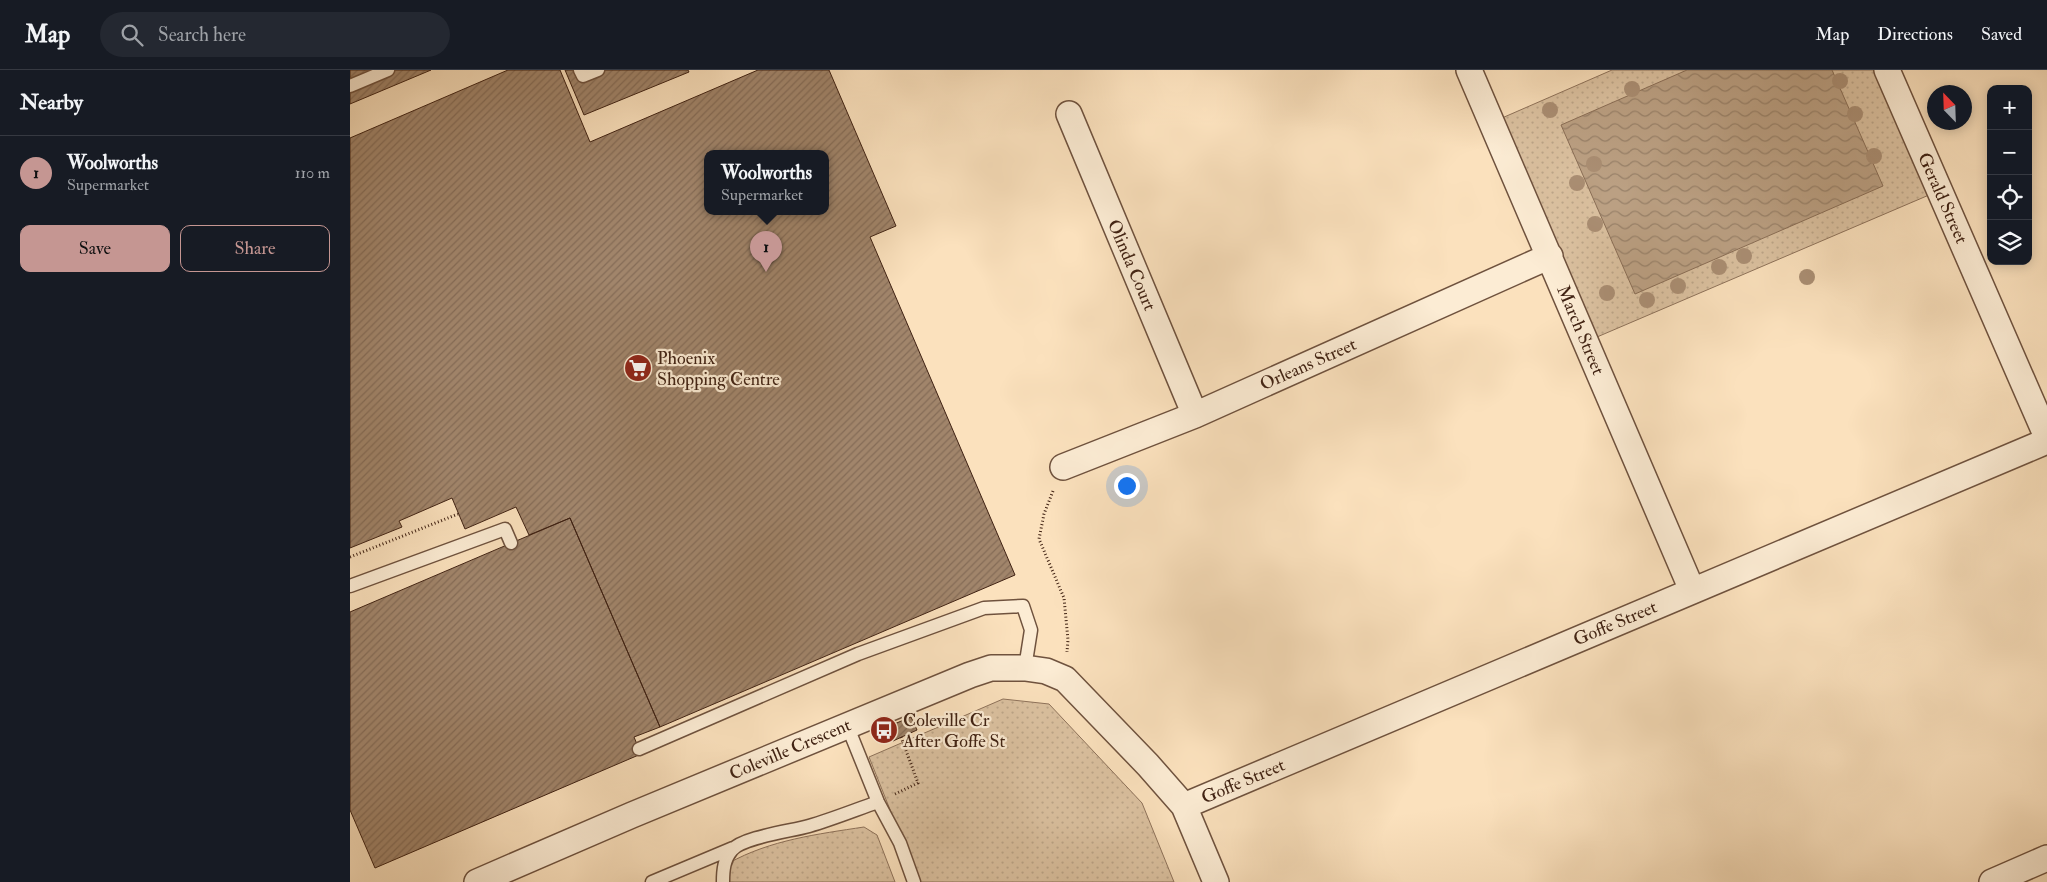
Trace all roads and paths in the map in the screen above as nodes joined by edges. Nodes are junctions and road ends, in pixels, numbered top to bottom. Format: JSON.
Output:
{"nodes":[{"id":1,"x":386,"y":70,"type":"edge"},
{"id":2,"x":580,"y":70,"type":"edge"},
{"id":3,"x":598,"y":70,"type":"edge"},
{"id":4,"x":1469,"y":70,"type":"edge"},
{"id":5,"x":1887,"y":70,"type":"edge"},
{"id":6,"x":350,"y":86,"type":"edge"},
{"id":7,"x":1068,"y":114,"type":"dead end"},
{"id":8,"x":1550,"y":256,"type":"junction"},
{"id":9,"x":1195,"y":415,"type":"junction"},
{"id":10,"x":2047,"y":437,"type":"edge"},
{"id":11,"x":2047,"y":441,"type":"edge"},
{"id":12,"x":1063,"y":467,"type":"joint"},
{"id":13,"x":458,"y":514,"type":"dead end"},
{"id":14,"x":511,"y":543,"type":"dead end"},
{"id":15,"x":350,"y":557,"type":"edge"},
{"id":16,"x":350,"y":586,"type":"edge"},
{"id":17,"x":1692,"y":590,"type":"junction"},
{"id":18,"x":1026,"y":668,"type":"junction"},
{"id":19,"x":1065,"y":679,"type":"junction"},
{"id":20,"x":847,"y":725,"type":"junction"},
{"id":21,"x":901,"y":737,"type":"dead end"},
{"id":22,"x":639,"y":749,"type":"dead end"},
{"id":23,"x":878,"y":802,"type":"junction"},
{"id":24,"x":1184,"y":806,"type":"junction"},
{"id":25,"x":733,"y":848,"type":"junction"},
{"id":26,"x":2047,"y":858,"type":"edge"},
{"id":27,"x":477,"y":882,"type":"edge"},
{"id":28,"x":652,"y":882,"type":"edge"},
{"id":29,"x":724,"y":882,"type":"edge"},
{"id":30,"x":914,"y":882,"type":"edge"},
{"id":31,"x":1216,"y":882,"type":"edge"},
{"id":32,"x":1992,"y":882,"type":"edge"}],
"edges":[{"from":1,"to":6,"type":"lane"},
{"from":2,"to":3,"type":"lane"},
{"from":4,"to":8,"type":"street","name":"March Street"},
{"from":5,"to":10,"type":"street","name":"Gerald Street"},
{"from":7,"to":9,"type":"street","name":"Olinda Court"},
{"from":8,"to":9,"type":"street","name":"Orleans Street"},
{"from":8,"to":17,"type":"street","name":"March Street"},
{"from":9,"to":12,"type":"street","name":"Orleans Street"},
{"from":11,"to":17,"type":"street","name":"Goffe Street"},
{"from":12,"to":19,"type":"path"},
{"from":13,"to":15,"type":"path"},
{"from":14,"to":16,"type":"lane"},
{"from":17,"to":24,"type":"street","name":"Goffe Street"},
{"from":18,"to":19,"type":"street","name":"Coleville Crescent"},
{"from":18,"to":20,"type":"street","name":"Coleville Crescent"},
{"from":18,"to":22,"type":"lane"},
{"from":19,"to":24,"type":"street","name":"Coleville Crescent"},
{"from":20,"to":23,"type":"lane"},
{"from":20,"to":27,"type":"street","name":"Coleville Crescent"},
{"from":21,"to":23,"type":"path"},
{"from":23,"to":25,"type":"lane"},
{"from":23,"to":30,"type":"lane"},
{"from":24,"to":31,"type":"street","name":"Coleville Crescent"},
{"from":25,"to":28,"type":"lane"},
{"from":25,"to":29,"type":"lane"},
{"from":26,"to":32,"type":"street"}]}
